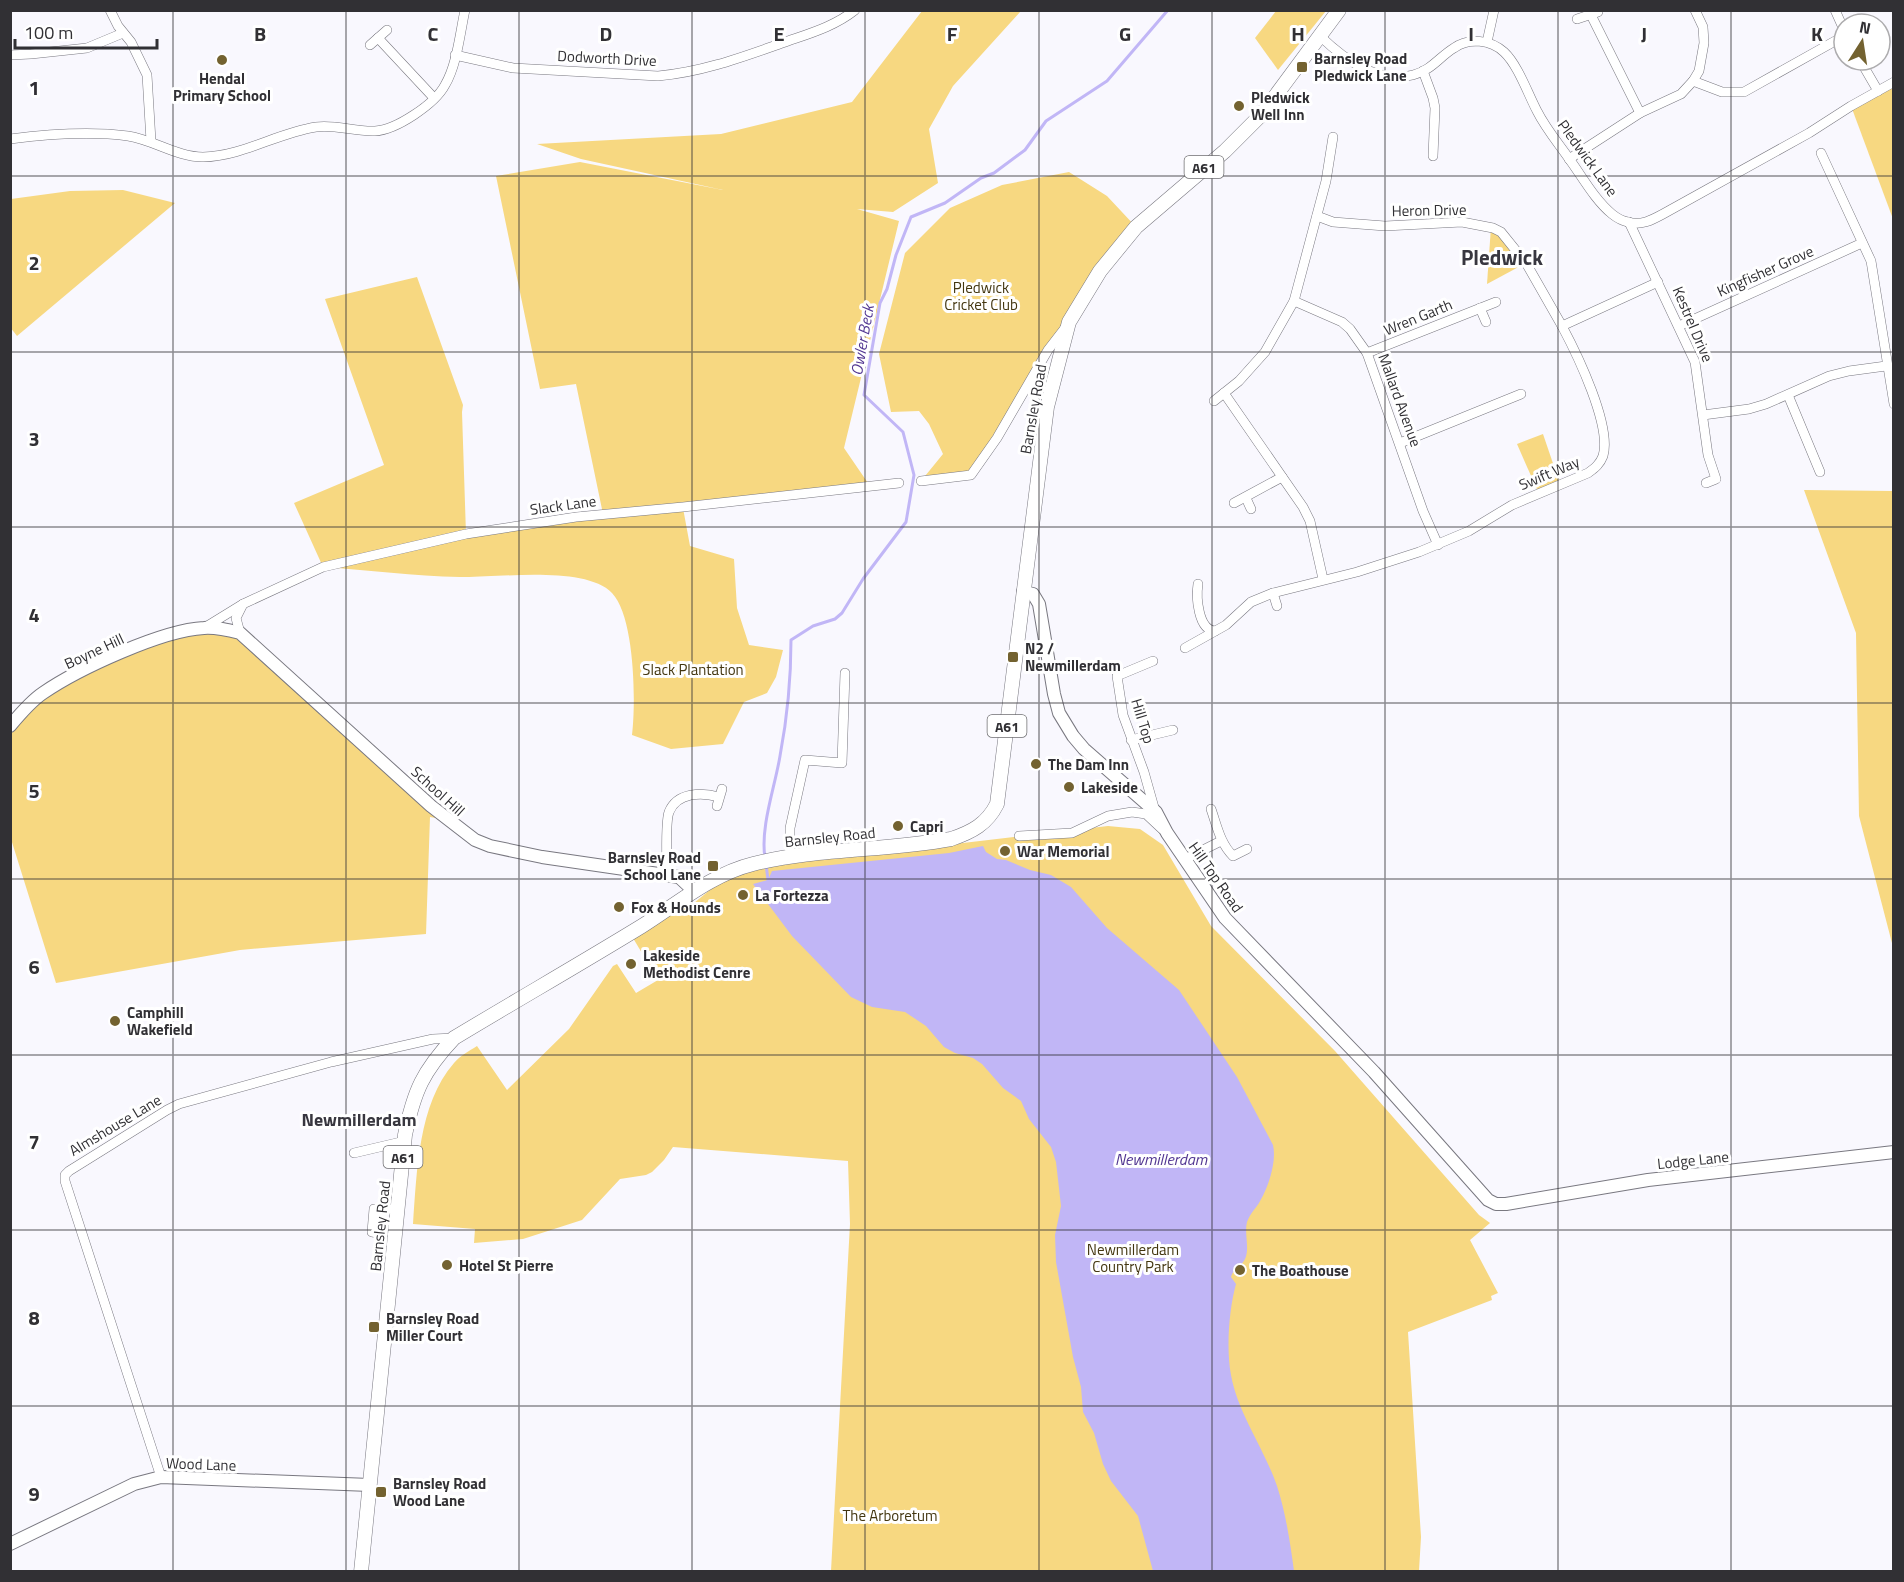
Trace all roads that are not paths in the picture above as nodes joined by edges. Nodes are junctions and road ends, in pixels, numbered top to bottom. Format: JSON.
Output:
{"nodes":[{"id":1,"x":110,"y":10,"type":"edge"},
{"id":2,"x":465,"y":10,"type":"edge"},
{"id":3,"x":855,"y":10,"type":"edge"},
{"id":4,"x":1340,"y":10,"type":"edge"},
{"id":5,"x":1494,"y":10,"type":"edge"},
{"id":6,"x":1695,"y":10,"type":"edge"},
{"id":7,"x":1577,"y":19,"type":"dead end"},
{"id":8,"x":387,"y":30,"type":"dead end"},
{"id":9,"x":123,"y":33,"type":"junction"},
{"id":10,"x":1320,"y":36,"type":"junction"},
{"id":11,"x":1487,"y":42,"type":"junction"},
{"id":12,"x":1832,"y":43,"type":"edge"},
{"id":13,"x":10,"y":55,"type":"edge"},
{"id":14,"x":455,"y":56,"type":"junction"},
{"id":15,"x":1423,"y":71,"type":"junction"},
{"id":16,"x":1867,"y":72,"type":"edge"},
{"id":17,"x":1694,"y":81,"type":"junction"},
{"id":18,"x":1893,"y":82,"type":"edge"},
{"id":19,"x":1878,"y":91,"type":"junction"},
{"id":20,"x":434,"y":98,"type":"junction"},
{"id":21,"x":1640,"y":113,"type":"junction"},
{"id":22,"x":1333,"y":137,"type":"dead end"},
{"id":23,"x":10,"y":139,"type":"edge"},
{"id":24,"x":151,"y":141,"type":"junction"},
{"id":25,"x":1821,"y":153,"type":"dead end"},
{"id":26,"x":1433,"y":156,"type":"dead end"},
{"id":27,"x":1569,"y":159,"type":"junction"},
{"id":28,"x":1828,"y":167,"type":"junction"},
{"id":29,"x":1817,"y":172,"type":"dead end"},
{"id":30,"x":1317,"y":216,"type":"junction"},
{"id":31,"x":1629,"y":222,"type":"junction"},
{"id":32,"x":1862,"y":243,"type":"junction"},
{"id":33,"x":1658,"y":282,"type":"junction"},
{"id":34,"x":1294,"y":301,"type":"junction"},
{"id":35,"x":1496,"y":302,"type":"dead end"},
{"id":36,"x":1480,"y":308,"type":"junction"},
{"id":37,"x":1069,"y":322,"type":"junction"},
{"id":38,"x":1485,"y":322,"type":"dead end"},
{"id":39,"x":1679,"y":326,"type":"junction"},
{"id":40,"x":1562,"y":327,"type":"junction"},
{"id":41,"x":1367,"y":353,"type":"junction"},
{"id":42,"x":1886,"y":366,"type":"junction"},
{"id":43,"x":1224,"y":393,"type":"junction"},
{"id":44,"x":1521,"y":394,"type":"dead end"},
{"id":45,"x":1788,"y":395,"type":"junction"},
{"id":46,"x":1214,"y":401,"type":"dead end"},
{"id":47,"x":1893,"y":404,"type":"edge"},
{"id":48,"x":1703,"y":415,"type":"junction"},
{"id":49,"x":1400,"y":443,"type":"junction"},
{"id":50,"x":1820,"y":471,"type":"dead end"},
{"id":51,"x":1282,"y":477,"type":"junction"},
{"id":52,"x":921,"y":481,"type":"dead end"},
{"id":53,"x":899,"y":483,"type":"dead end"},
{"id":54,"x":1706,"y":483,"type":"dead end"},
{"id":55,"x":1246,"y":498,"type":"junction"},
{"id":56,"x":1234,"y":503,"type":"dead end"},
{"id":57,"x":1251,"y":509,"type":"dead end"},
{"id":58,"x":1438,"y":545,"type":"junction"},
{"id":59,"x":1323,"y":579,"type":"junction"},
{"id":60,"x":1198,"y":584,"type":"dead end"},
{"id":61,"x":1023,"y":591,"type":"junction"},
{"id":62,"x":1273,"y":593,"type":"junction"},
{"id":63,"x":243,"y":604,"type":"junction"},
{"id":64,"x":1277,"y":606,"type":"dead end"},
{"id":65,"x":204,"y":628,"type":"junction"},
{"id":66,"x":1215,"y":631,"type":"junction"},
{"id":67,"x":240,"y":633,"type":"junction"},
{"id":68,"x":1185,"y":648,"type":"dead end"},
{"id":69,"x":1153,"y":660,"type":"dead end"},
{"id":70,"x":845,"y":674,"type":"dead end"},
{"id":71,"x":10,"y":726,"type":"edge"},
{"id":72,"x":1173,"y":730,"type":"dead end"},
{"id":73,"x":1131,"y":740,"type":"junction"},
{"id":74,"x":720,"y":797,"type":"dead end"},
{"id":75,"x":1211,"y":808,"type":"dead end"},
{"id":76,"x":1156,"y":812,"type":"junction"},
{"id":77,"x":1167,"y":833,"type":"junction"},
{"id":78,"x":1019,"y":836,"type":"dead end"},
{"id":79,"x":1221,"y":841,"type":"junction"},
{"id":80,"x":1247,"y":849,"type":"dead end"},
{"id":81,"x":790,"y":857,"type":"junction"},
{"id":82,"x":1185,"y":859,"type":"junction"},
{"id":83,"x":667,"y":875,"type":"junction"},
{"id":84,"x":694,"y":891,"type":"junction"},
{"id":85,"x":454,"y":1038,"type":"junction"},
{"id":86,"x":405,"y":1141,"type":"junction"},
{"id":87,"x":1893,"y":1152,"type":"edge"},
{"id":88,"x":354,"y":1153,"type":"dead end"},
{"id":89,"x":1496,"y":1204,"type":"joint"},
{"id":90,"x":398,"y":1209,"type":"junction"},
{"id":91,"x":383,"y":1234,"type":"dead end"},
{"id":92,"x":161,"y":1477,"type":"junction"},
{"id":93,"x":370,"y":1485,"type":"junction"},
{"id":94,"x":10,"y":1544,"type":"edge"},
{"id":95,"x":361,"y":1572,"type":"edge"}],
"edges":[{"from":1,"to":9,"type":"street"},
{"from":2,"to":14,"type":"street"},
{"from":3,"to":14,"type":"street","name":"Dodworth Drive"},
{"from":4,"to":10,"type":"main road","name":"Barnsley Road","number":"A61"},
{"from":5,"to":11,"type":"street"},
{"from":6,"to":17,"type":"street"},
{"from":7,"to":21,"type":"street"},
{"from":8,"to":20,"type":"street"},
{"from":9,"to":13,"type":"street"},
{"from":9,"to":24,"type":"street"},
{"from":10,"to":15,"type":"street"},
{"from":10,"to":37,"type":"main road","name":"Barnsley Road","number":"A61"},
{"from":11,"to":15,"type":"street"},
{"from":11,"to":27,"type":"street","name":"Pledwick Lane"},
{"from":12,"to":17,"type":"street"},
{"from":14,"to":20,"type":"street"},
{"from":15,"to":26,"type":"street"},
{"from":16,"to":19,"type":"street"},
{"from":17,"to":21,"type":"street"},
{"from":18,"to":19,"type":"street"},
{"from":19,"to":31,"type":"street"},
{"from":20,"to":24,"type":"street"},
{"from":21,"to":27,"type":"street"},
{"from":22,"to":30,"type":"street"},
{"from":23,"to":24,"type":"street"},
{"from":25,"to":28,"type":"street"},
{"from":27,"to":31,"type":"street","name":"Pledwick Lane"},
{"from":28,"to":29,"type":"street"},
{"from":28,"to":32,"type":"street"},
{"from":30,"to":34,"type":"street"},
{"from":30,"to":40,"type":"street","name":"Heron Drive"},
{"from":31,"to":33,"type":"street","name":"Kestrel Drive"},
{"from":32,"to":39,"type":"street","name":"Kingfisher Grove"},
{"from":32,"to":42,"type":"street"},
{"from":33,"to":39,"type":"street","name":"Kestrel Drive"},
{"from":33,"to":40,"type":"street"},
{"from":34,"to":41,"type":"street","name":"Mallard Avenue"},
{"from":34,"to":43,"type":"street"},
{"from":35,"to":36,"type":"street","name":"Wren Garth"},
{"from":36,"to":38,"type":"street"},
{"from":36,"to":41,"type":"street","name":"Wren Garth"},
{"from":37,"to":52,"type":"street"},
{"from":37,"to":61,"type":"main road","name":"Barnsley Road","number":"A61"},
{"from":39,"to":48,"type":"street","name":"Kestrel Drive"},
{"from":40,"to":58,"type":"street","name":"Swift Way"},
{"from":41,"to":49,"type":"street","name":"Mallard Avenue"},
{"from":42,"to":45,"type":"street"},
{"from":42,"to":47,"type":"street"},
{"from":43,"to":46,"type":"street"},
{"from":43,"to":51,"type":"street"},
{"from":44,"to":49,"type":"street"},
{"from":45,"to":48,"type":"street"},
{"from":45,"to":50,"type":"street"},
{"from":48,"to":54,"type":"street","name":"Kestrel Drive"},
{"from":49,"to":58,"type":"street","name":"Mallard Avenue"},
{"from":51,"to":55,"type":"street"},
{"from":51,"to":59,"type":"street"},
{"from":53,"to":63,"type":"street","name":"Slack Lane"},
{"from":55,"to":56,"type":"street"},
{"from":55,"to":57,"type":"street"},
{"from":58,"to":59,"type":"street","name":"Swift Way"},
{"from":59,"to":62,"type":"street","name":"Swift Way"},
{"from":60,"to":66,"type":"street"},
{"from":61,"to":76,"type":"street","name":"Hill Top Road"},
{"from":61,"to":81,"type":"main road","name":"Barnsley Road","number":"A61"},
{"from":62,"to":64,"type":"street"},
{"from":62,"to":66,"type":"street","name":"Swift Way"},
{"from":63,"to":65,"type":"street","name":"Slack Lane"},
{"from":63,"to":67,"type":"street"},
{"from":65,"to":67,"type":"street"},
{"from":65,"to":71,"type":"street","name":"Boyne Hill"},
{"from":66,"to":68,"type":"street","name":"Swift Way"},
{"from":67,"to":83,"type":"street","name":"School Hill"},
{"from":69,"to":73,"type":"street","name":"Hill Top"},
{"from":70,"to":81,"type":"street"},
{"from":72,"to":73,"type":"street"},
{"from":73,"to":76,"type":"street","name":"Hill Top"},
{"from":74,"to":83,"type":"street"},
{"from":75,"to":79,"type":"street"},
{"from":76,"to":77,"type":"street","name":"Hill Top Road"},
{"from":77,"to":78,"type":"street"},
{"from":77,"to":82,"type":"street","name":"Hill Top Road"},
{"from":79,"to":80,"type":"street"},
{"from":79,"to":82,"type":"street"},
{"from":81,"to":84,"type":"main road","name":"Barnsley Road","number":"A61"},
{"from":82,"to":89,"type":"street","name":"Hill Top Road"},
{"from":83,"to":84,"type":"street","name":"School Hill"},
{"from":84,"to":85,"type":"main road","name":"Barnsley Road","number":"A61"},
{"from":85,"to":86,"type":"main road","name":"Barnsley Road","number":"A61"},
{"from":85,"to":92,"type":"street","name":"Almshouse Lane"},
{"from":86,"to":88,"type":"street"},
{"from":86,"to":90,"type":"main road","name":"Barnsley Road","number":"A61"},
{"from":87,"to":89,"type":"street","name":"Lodge Lane"},
{"from":90,"to":91,"type":"street"},
{"from":90,"to":93,"type":"main road","name":"Barnsley Road","number":"A61"},
{"from":92,"to":93,"type":"street","name":"Wood Lane"},
{"from":92,"to":94,"type":"street","name":"Wood Lane"},
{"from":93,"to":95,"type":"main road","name":"Barnsley Road","number":"A61"}]}
